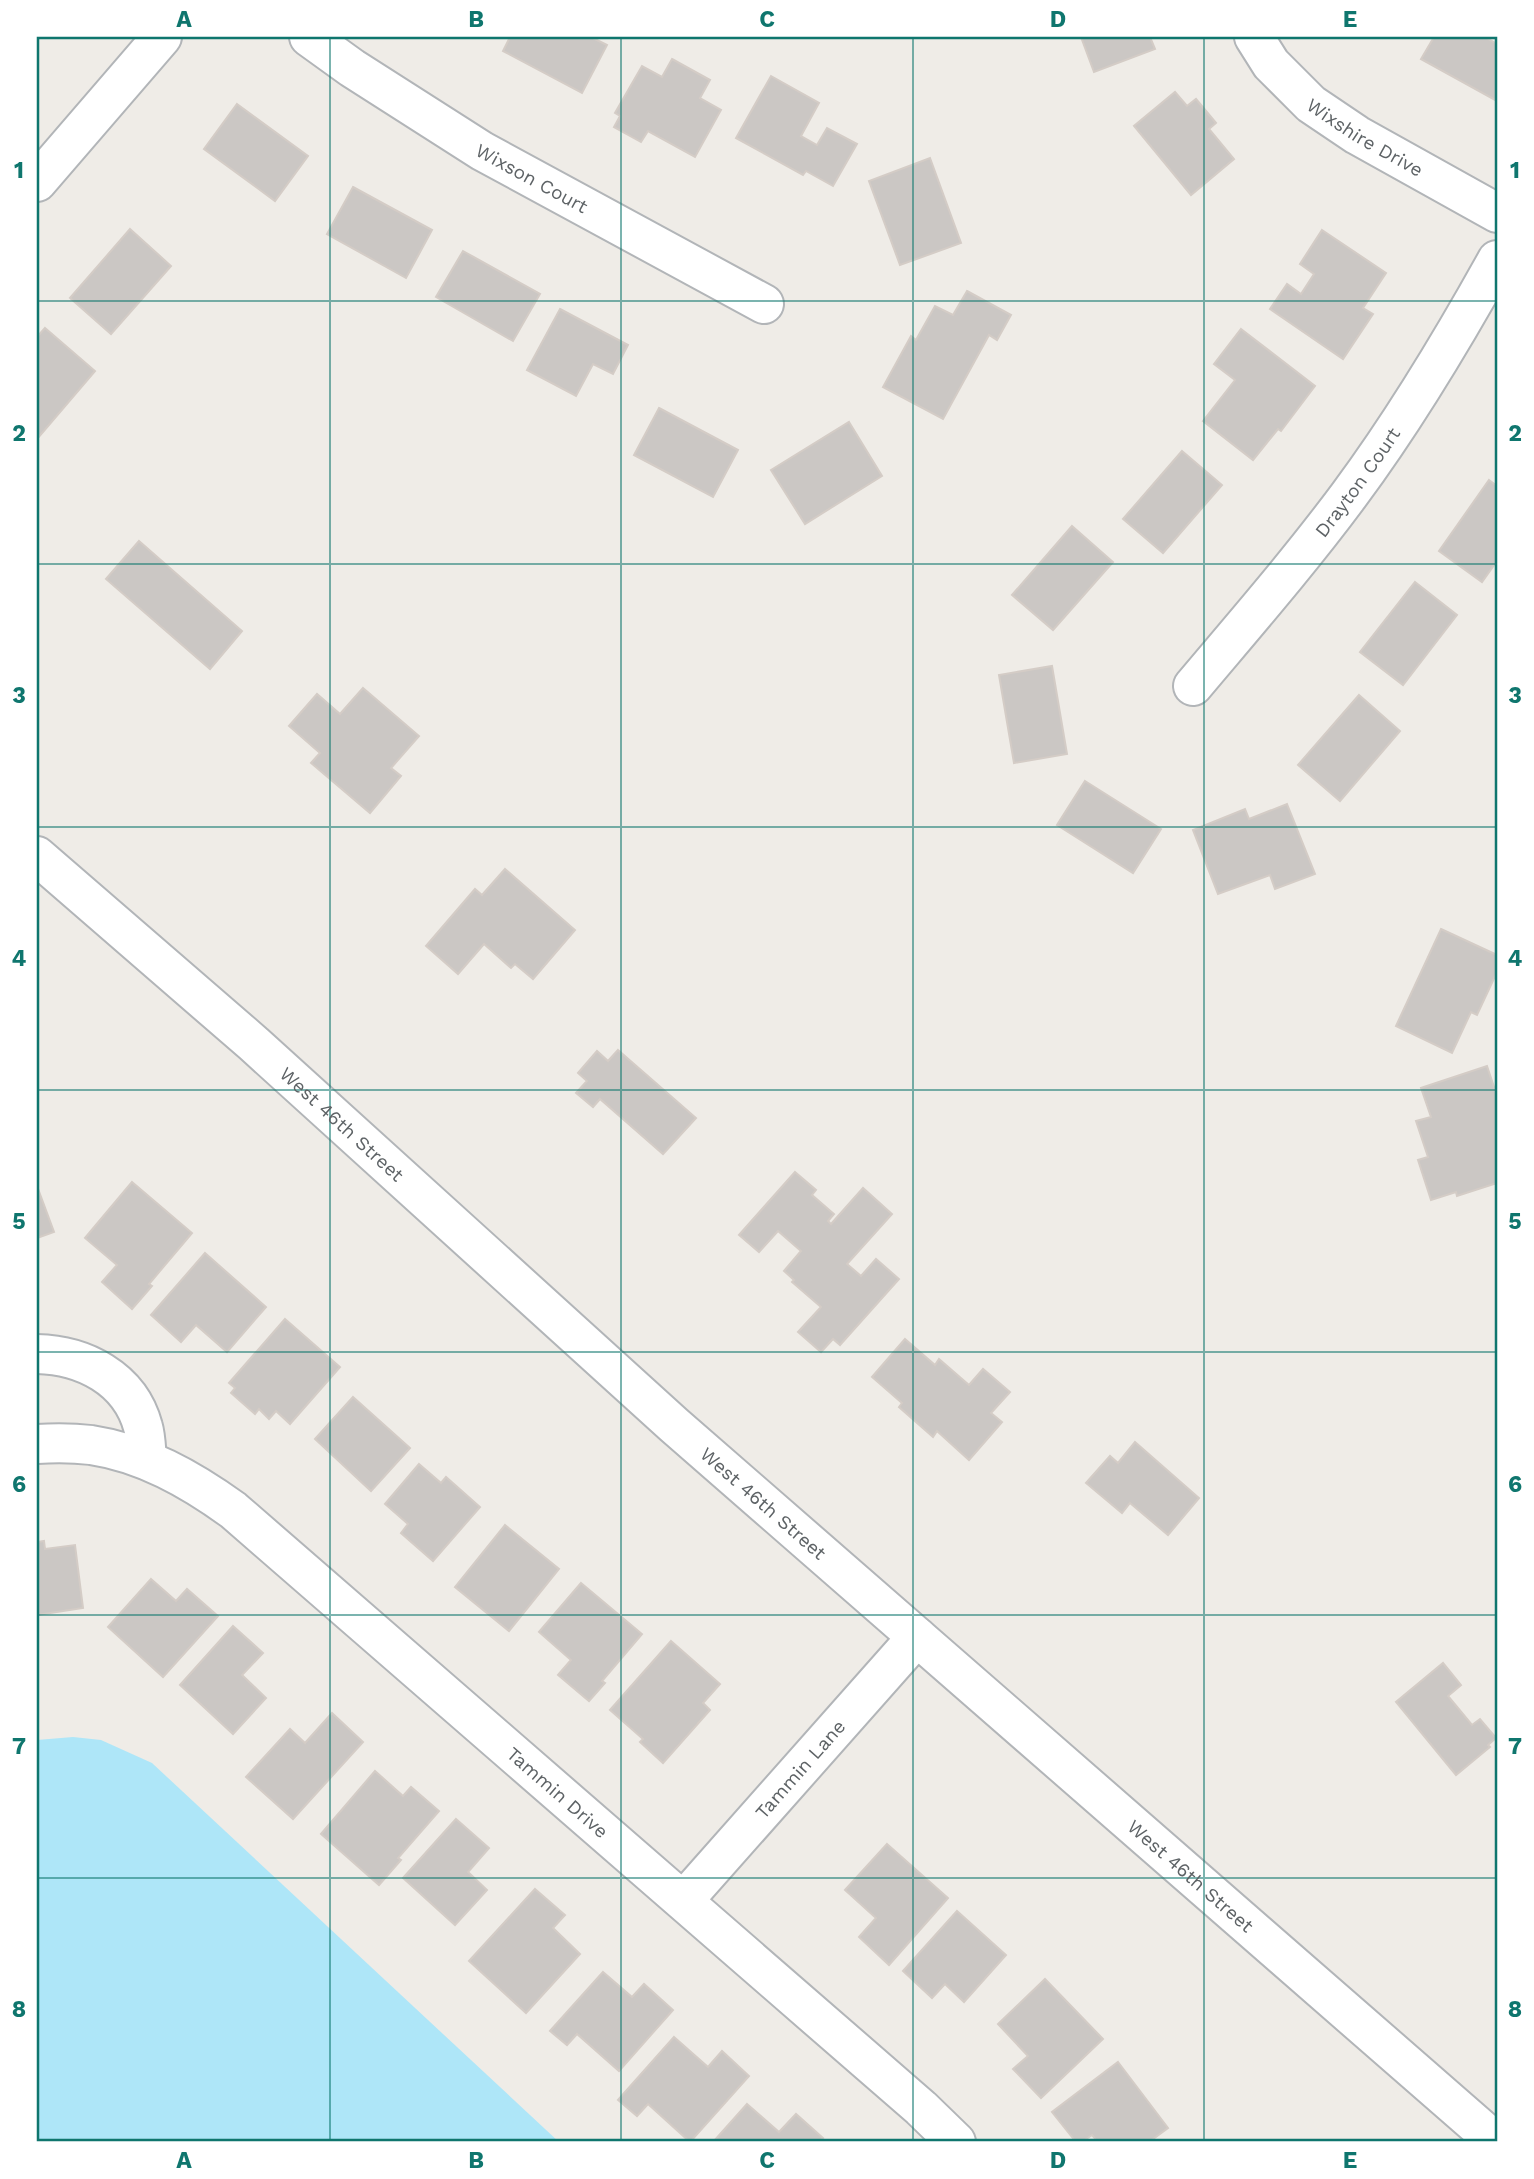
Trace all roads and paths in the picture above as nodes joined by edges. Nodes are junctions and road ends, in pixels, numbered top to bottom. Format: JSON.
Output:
{"nodes":[{"id":1,"x":162,"y":37,"type":"edge"},
{"id":2,"x":309,"y":37,"type":"edge"},
{"id":3,"x":1254,"y":37,"type":"edge"},
{"id":4,"x":37,"y":182,"type":"edge"},
{"id":5,"x":1497,"y":214,"type":"edge"},
{"id":6,"x":1497,"y":260,"type":"edge"},
{"id":7,"x":764,"y":304,"type":"dead end"},
{"id":8,"x":1193,"y":685,"type":"dead end"},
{"id":9,"x":37,"y":856,"type":"edge"},
{"id":10,"x":37,"y":1354,"type":"edge"},
{"id":11,"x":37,"y":1444,"type":"edge"},
{"id":12,"x":147,"y":1460,"type":"junction"},
{"id":13,"x":916,"y":1637,"type":"junction"},
{"id":14,"x":684,"y":1900,"type":"junction"},
{"id":15,"x":956,"y":2142,"type":"edge"},
{"id":16,"x":1496,"y":2142,"type":"edge"}],
"edges":[{"from":1,"to":4,"type":"street"},
{"from":2,"to":7,"type":"street","name":"Wixson Court"},
{"from":3,"to":5,"type":"street","name":"Wixshire Drive"},
{"from":6,"to":8,"type":"street","name":"Drayton Court"},
{"from":9,"to":13,"type":"street","name":"West 46th Street"},
{"from":10,"to":12,"type":"street"},
{"from":11,"to":12,"type":"street","name":"Tammin Drive"},
{"from":12,"to":14,"type":"street","name":"Tammin Drive"},
{"from":13,"to":14,"type":"street","name":"Tammin Lane"},
{"from":13,"to":16,"type":"street","name":"West 46th Street"},
{"from":14,"to":15,"type":"street","name":"Tammin Drive"}]}
